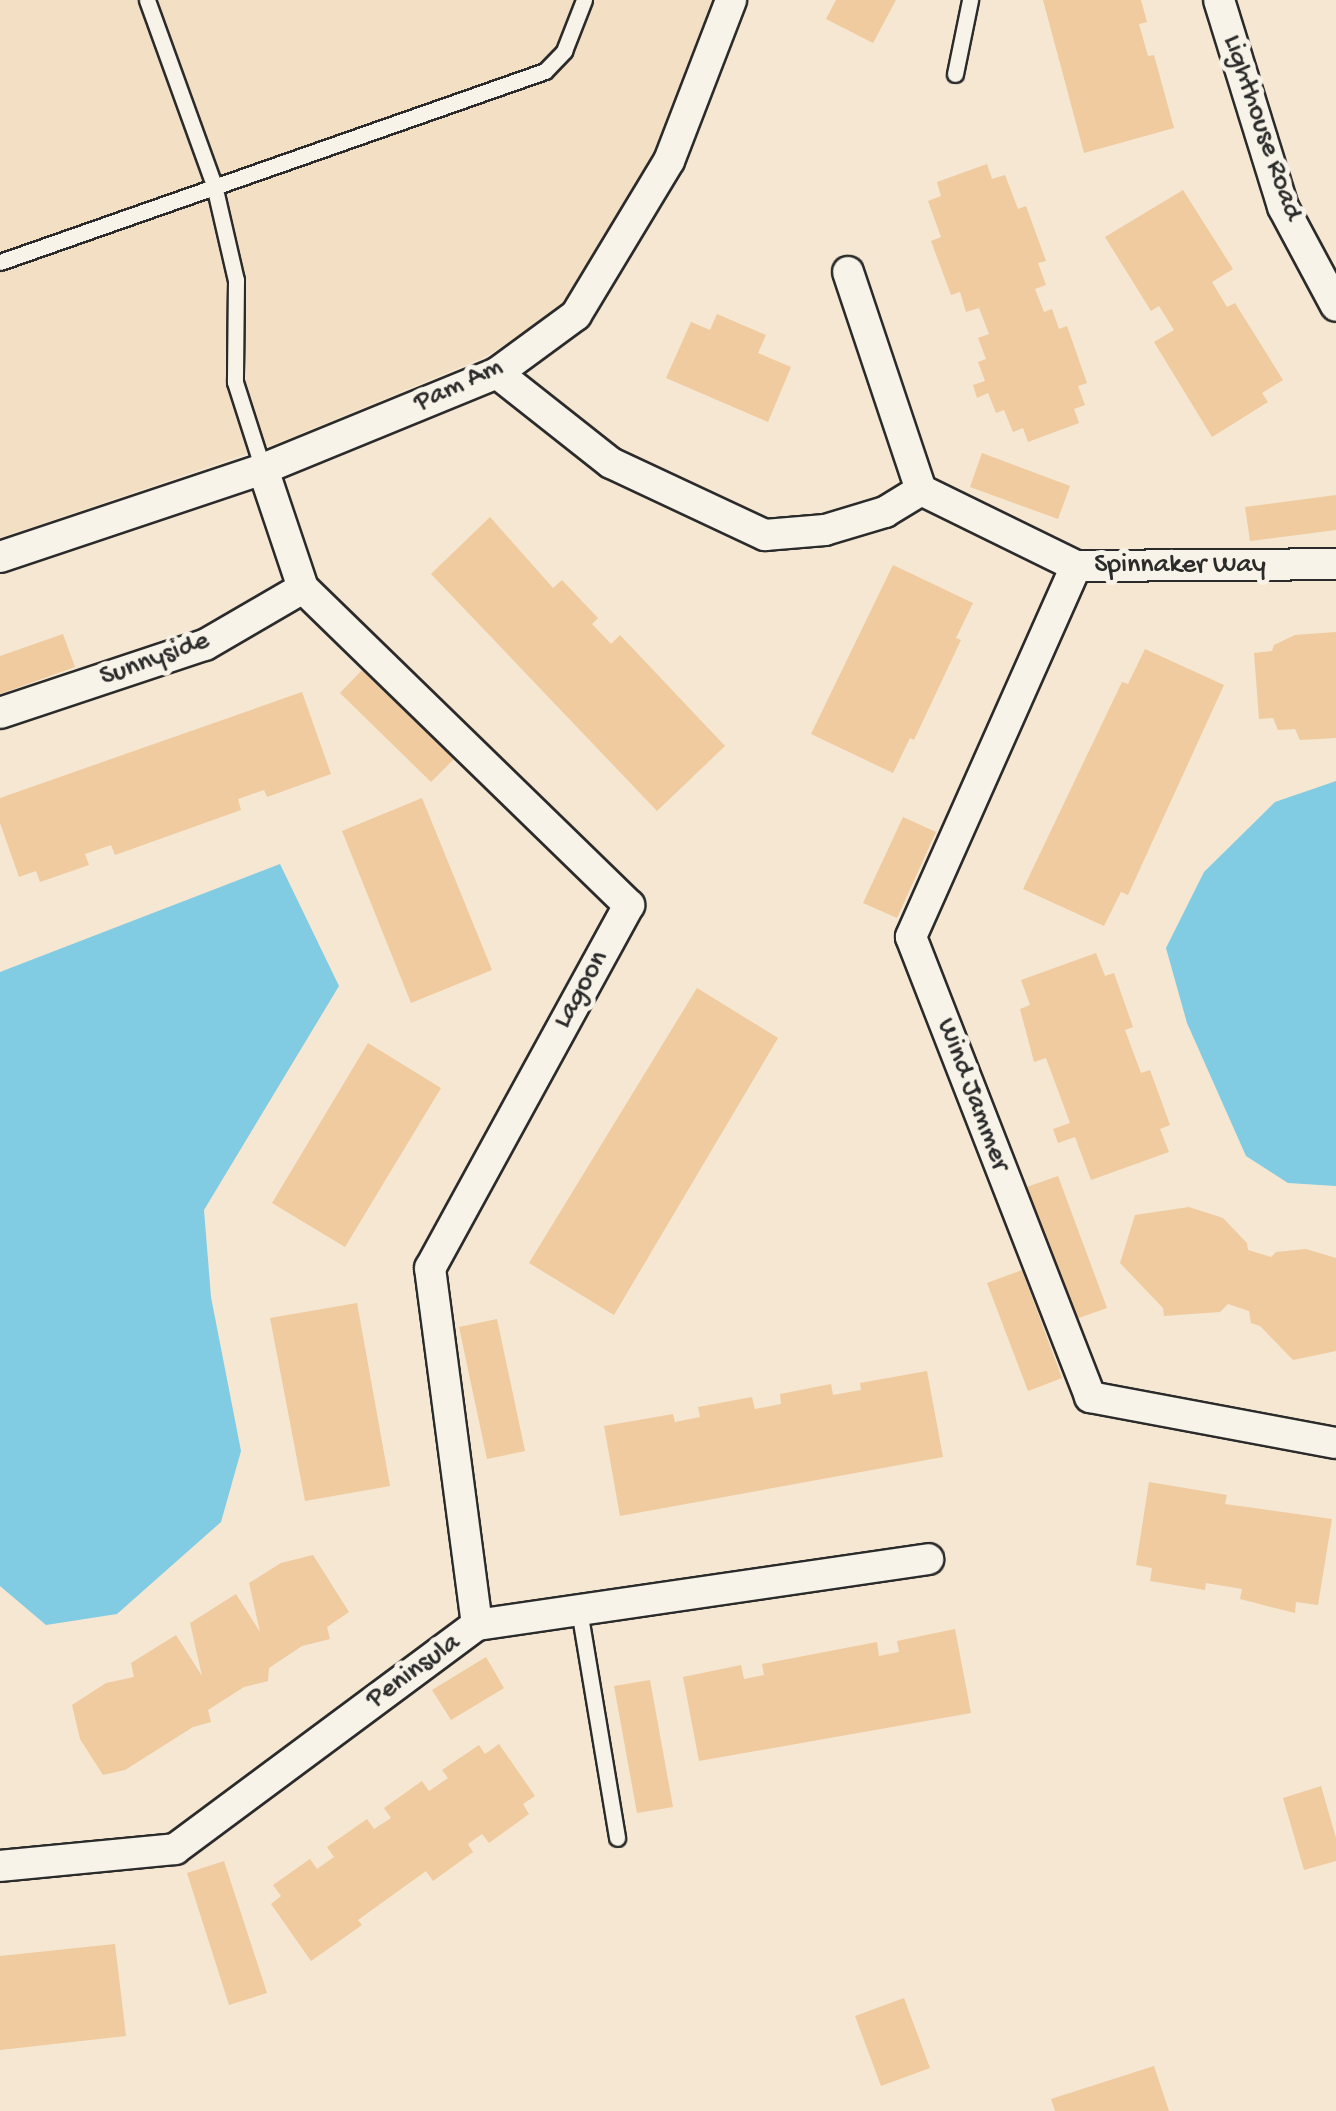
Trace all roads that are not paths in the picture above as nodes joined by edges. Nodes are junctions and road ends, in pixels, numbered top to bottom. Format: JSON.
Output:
{"nodes":[{"id":1,"x":146,"y":0,"type":"edge"},
{"id":2,"x":584,"y":0,"type":"edge"},
{"id":3,"x":731,"y":0,"type":"edge"},
{"id":4,"x":970,"y":0,"type":"edge"},
{"id":5,"x":1219,"y":0,"type":"edge"},
{"id":6,"x":955,"y":74,"type":"dead end"},
{"id":7,"x":214,"y":185,"type":"junction"},
{"id":8,"x":0,"y":262,"type":"edge"},
{"id":9,"x":848,"y":272,"type":"dead end"},
{"id":10,"x":1336,"y":306,"type":"edge"},
{"id":11,"x":497,"y":373,"type":"junction"},
{"id":12,"x":264,"y":469,"type":"junction"},
{"id":13,"x":921,"y":490,"type":"junction"},
{"id":14,"x":0,"y":557,"type":"edge"},
{"id":15,"x":1336,"y":564,"type":"edge"},
{"id":16,"x":1076,"y":566,"type":"junction"},
{"id":17,"x":303,"y":588,"type":"junction"},
{"id":18,"x":0,"y":714,"type":"edge"},
{"id":19,"x":1336,"y":1443,"type":"edge"},
{"id":20,"x":928,"y":1559,"type":"dead end"},
{"id":21,"x":579,"y":1610,"type":"junction"},
{"id":22,"x":477,"y":1625,"type":"junction"},
{"id":23,"x":617,"y":1838,"type":"dead end"},
{"id":24,"x":0,"y":1866,"type":"edge"}],
"edges":[{"from":1,"to":7,"type":"lane"},
{"from":2,"to":7,"type":"lane"},
{"from":3,"to":11,"type":"street","name":"Pam Am"},
{"from":4,"to":6,"type":"lane"},
{"from":5,"to":10,"type":"street","name":"Lighthouse Road"},
{"from":7,"to":8,"type":"lane"},
{"from":7,"to":12,"type":"lane"},
{"from":9,"to":13,"type":"street"},
{"from":11,"to":12,"type":"street","name":"Pam Am"},
{"from":11,"to":13,"type":"street"},
{"from":12,"to":14,"type":"street","name":"Pam Am"},
{"from":12,"to":17,"type":"street","name":"Lagoon"},
{"from":13,"to":16,"type":"street","name":"Spinnaker Way"},
{"from":15,"to":16,"type":"street","name":"Spinnaker Way"},
{"from":16,"to":19,"type":"street","name":"Wind Jammer"},
{"from":17,"to":18,"type":"street","name":"Sunnyside"},
{"from":17,"to":22,"type":"street","name":"Lagoon"},
{"from":20,"to":21,"type":"street","name":"Peninsula"},
{"from":21,"to":22,"type":"street","name":"Peninsula"},
{"from":21,"to":23,"type":"lane"},
{"from":22,"to":24,"type":"street","name":"Peninsula"}]}
